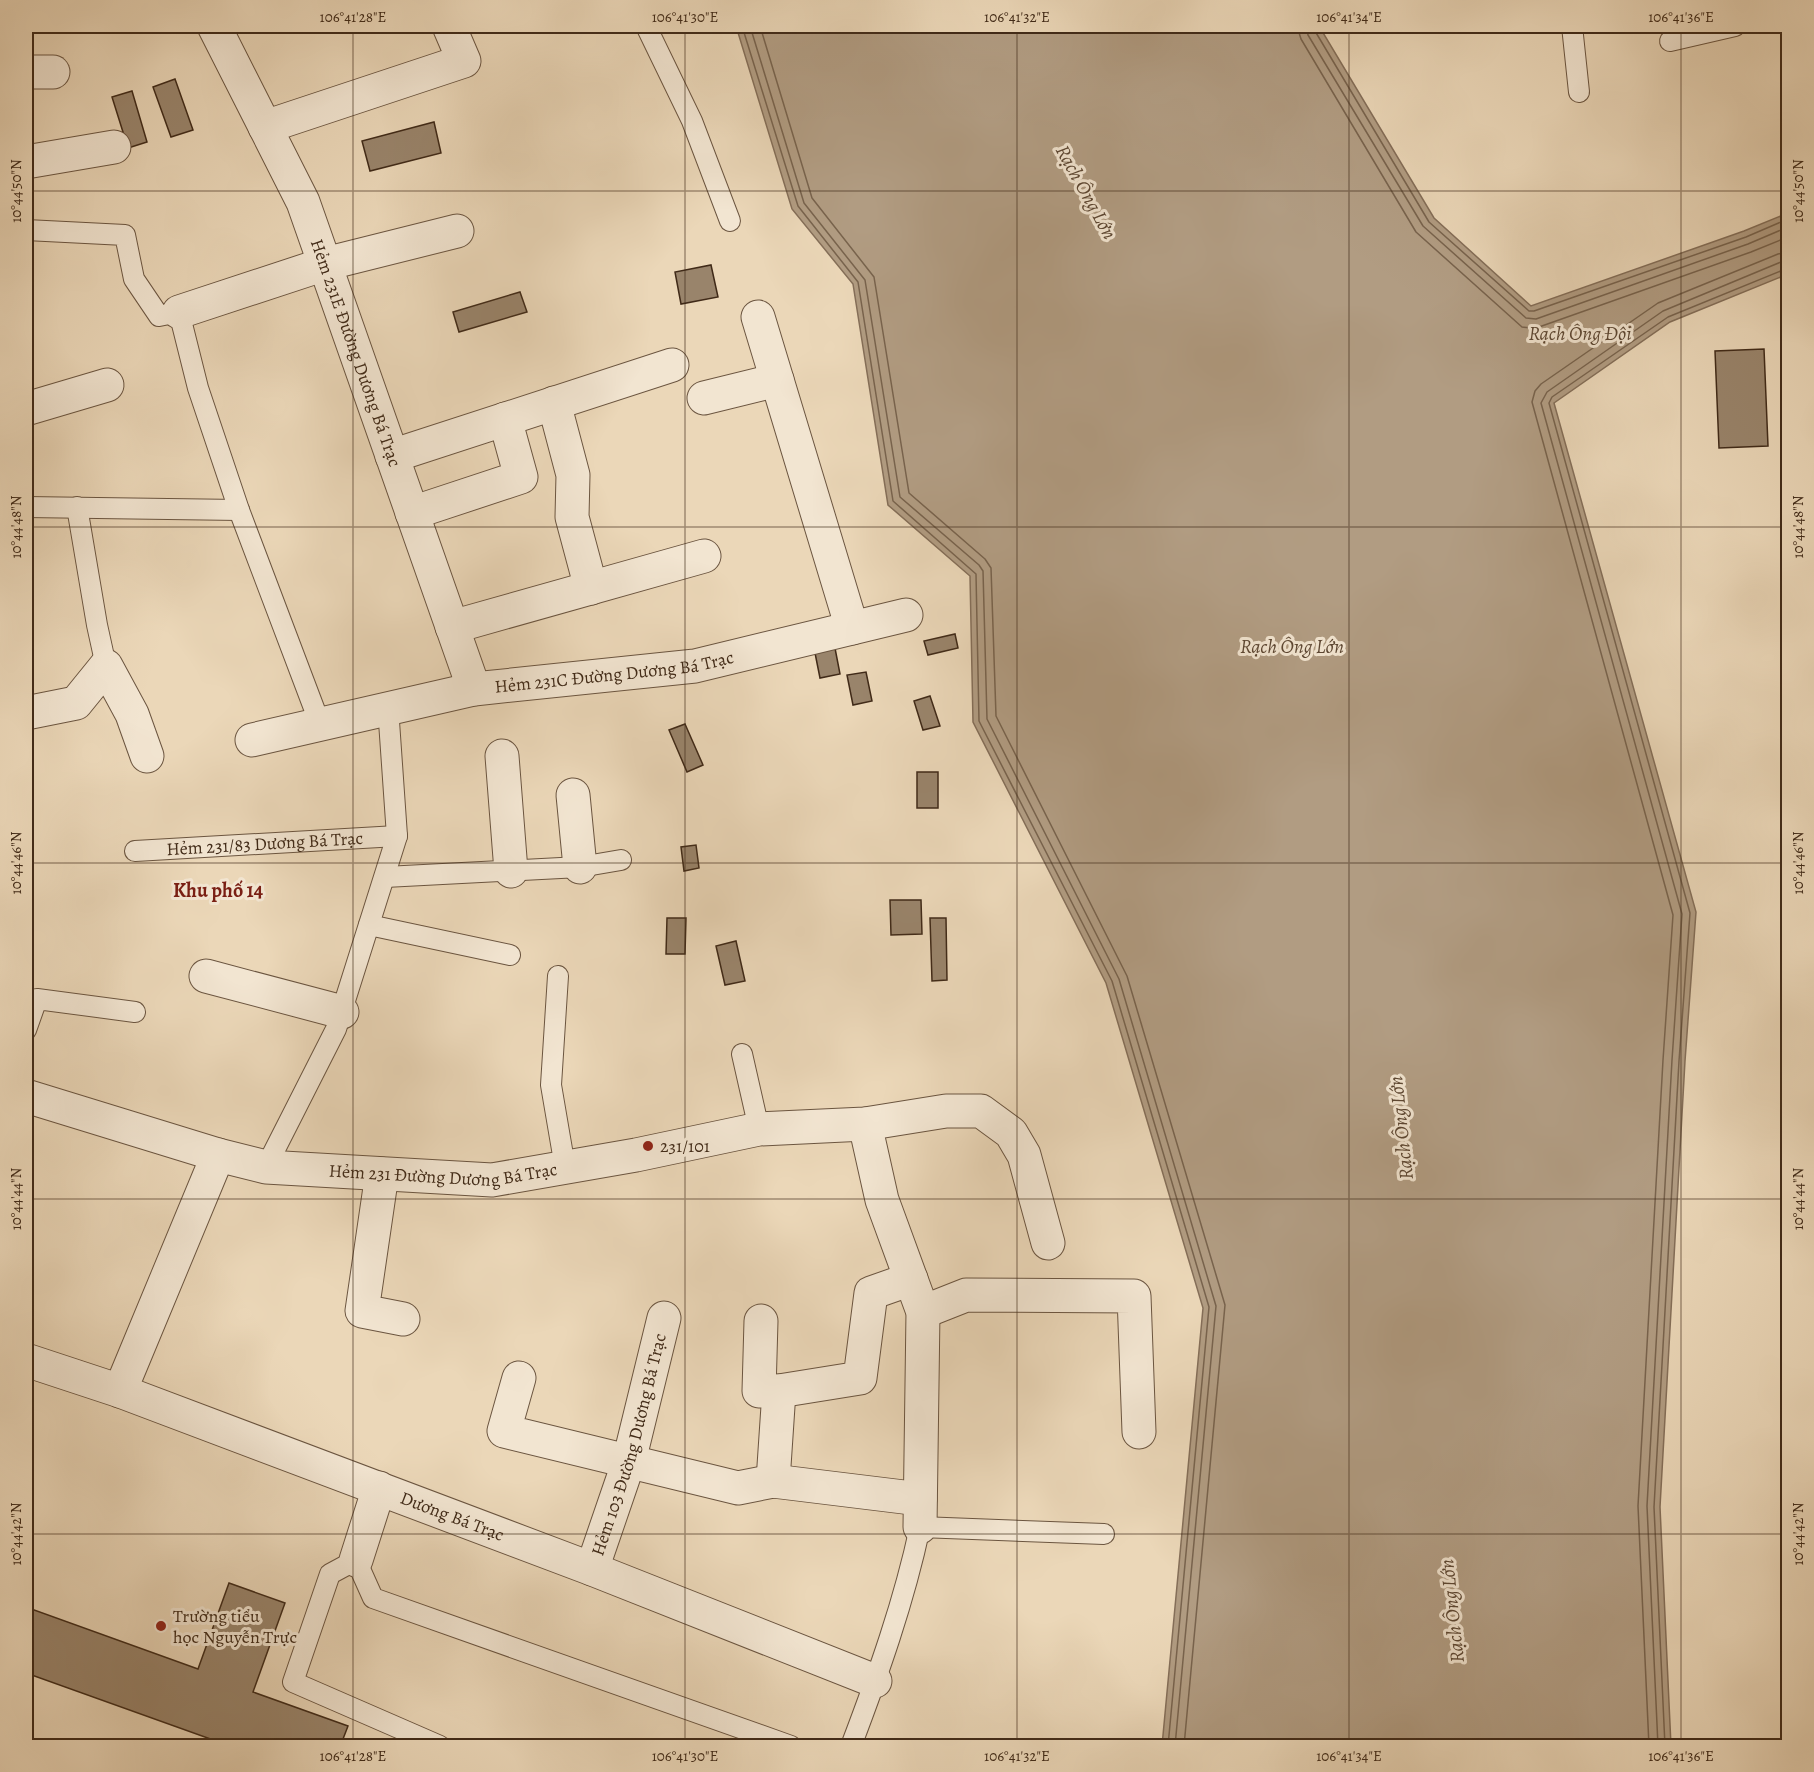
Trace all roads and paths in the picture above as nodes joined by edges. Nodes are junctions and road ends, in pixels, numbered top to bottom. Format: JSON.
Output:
{"nodes":[{"id":1,"x":214,"y":26,"type":"edge"},
{"id":2,"x":449,"y":26,"type":"edge"},
{"id":3,"x":646,"y":26,"type":"edge"},
{"id":4,"x":1572,"y":26,"type":"edge"},
{"id":5,"x":1735,"y":26,"type":"edge"},
{"id":6,"x":1670,"y":41,"type":"dead end"},
{"id":7,"x":1579,"y":92,"type":"dead end"},
{"id":8,"x":265,"y":127,"type":"junction"},
{"id":9,"x":114,"y":147,"type":"dead end"},
{"id":10,"x":26,"y":162,"type":"edge"},
{"id":11,"x":730,"y":221,"type":"dead end"},
{"id":12,"x":26,"y":230,"type":"edge"},
{"id":13,"x":457,"y":231,"type":"dead end"},
{"id":14,"x":325,"y":264,"type":"junction"},
{"id":15,"x":179,"y":312,"type":"junction"},
{"id":16,"x":758,"y":317,"type":"dead end"},
{"id":17,"x":672,"y":365,"type":"dead end"},
{"id":18,"x":777,"y":381,"type":"junction"},
{"id":19,"x":107,"y":385,"type":"dead end"},
{"id":20,"x":704,"y":398,"type":"dead end"},
{"id":21,"x":554,"y":403,"type":"junction"},
{"id":22,"x":26,"y":409,"type":"edge"},
{"id":23,"x":505,"y":419,"type":"junction"},
{"id":24,"x":392,"y":456,"type":"junction"},
{"id":25,"x":26,"y":507,"type":"edge"},
{"id":26,"x":77,"y":507,"type":"junction"},
{"id":27,"x":239,"y":510,"type":"junction"},
{"id":28,"x":412,"y":513,"type":"junction"},
{"id":29,"x":704,"y":556,"type":"dead end"},
{"id":30,"x":591,"y":588,"type":"junction"},
{"id":31,"x":906,"y":615,"type":"dead end"},
{"id":32,"x":452,"y":627,"type":"junction"},
{"id":33,"x":852,"y":628,"type":"junction"},
{"id":34,"x":106,"y":666,"type":"junction"},
{"id":35,"x":474,"y":689,"type":"junction"},
{"id":36,"x":26,"y":706,"type":"edge"},
{"id":37,"x":388,"y":708,"type":"junction"},
{"id":38,"x":320,"y":724,"type":"junction"},
{"id":39,"x":252,"y":740,"type":"dead end"},
{"id":40,"x":147,"y":756,"type":"dead end"},
{"id":41,"x":502,"y":756,"type":"dead end"},
{"id":42,"x":573,"y":795,"type":"dead end"},
{"id":43,"x":397,"y":836,"type":"junction"},
{"id":44,"x":135,"y":851,"type":"dead end"},
{"id":45,"x":621,"y":860,"type":"dead end"},
{"id":46,"x":580,"y":867,"type":"junction"},
{"id":47,"x":511,"y":871,"type":"junction"},
{"id":48,"x":385,"y":877,"type":"junction"},
{"id":49,"x":369,"y":925,"type":"junction"},
{"id":50,"x":510,"y":955,"type":"dead end"},
{"id":51,"x":207,"y":976,"type":"dead end"},
{"id":52,"x":558,"y":976,"type":"dead end"},
{"id":53,"x":135,"y":1012,"type":"dead end"},
{"id":54,"x":342,"y":1012,"type":"junction"},
{"id":55,"x":26,"y":1030,"type":"edge"},
{"id":56,"x":742,"y":1054,"type":"dead end"},
{"id":57,"x":26,"y":1096,"type":"edge"},
{"id":58,"x":865,"y":1124,"type":"junction"},
{"id":59,"x":759,"y":1129,"type":"junction"},
{"id":60,"x":218,"y":1155,"type":"junction"},
{"id":61,"x":266,"y":1167,"type":"junction"},
{"id":62,"x":565,"y":1167,"type":"junction"},
{"id":63,"x":382,"y":1174,"type":"junction"},
{"id":64,"x":1048,"y":1243,"type":"dead end"},
{"id":65,"x":911,"y":1279,"type":"junction"},
{"id":66,"x":922,"y":1312,"type":"junction"},
{"id":67,"x":664,"y":1318,"type":"dead end"},
{"id":68,"x":403,"y":1319,"type":"dead end"},
{"id":69,"x":761,"y":1321,"type":"dead end"},
{"id":70,"x":26,"y":1360,"type":"edge"},
{"id":71,"x":519,"y":1378,"type":"dead end"},
{"id":72,"x":120,"y":1390,"type":"junction"},
{"id":73,"x":779,"y":1391,"type":"junction"},
{"id":74,"x":1139,"y":1432,"type":"dead end"},
{"id":75,"x":629,"y":1461,"type":"junction"},
{"id":76,"x":772,"y":1481,"type":"junction"},
{"id":77,"x":379,"y":1488,"type":"junction"},
{"id":78,"x":920,"y":1513,"type":"junction"},
{"id":79,"x":1104,"y":1534,"type":"dead end"},
{"id":80,"x":356,"y":1560,"type":"junction"},
{"id":81,"x":592,"y":1569,"type":"junction"},
{"id":82,"x":875,"y":1681,"type":"junction"},
{"id":83,"x":440,"y":1746,"type":"edge"},
{"id":84,"x":791,"y":1746,"type":"edge"},
{"id":85,"x":851,"y":1746,"type":"edge"}],
"edges":[{"from":1,"to":8,"type":"street","name":"Hẻm 231E Đường Dương Bá Trạc"},
{"from":2,"to":8,"type":"street"},
{"from":3,"to":11,"type":"lane"},
{"from":4,"to":7,"type":"lane"},
{"from":5,"to":6,"type":"lane"},
{"from":8,"to":14,"type":"street","name":"Hẻm 231E Đường Dương Bá Trạc"},
{"from":9,"to":10,"type":"street"},
{"from":12,"to":15,"type":"lane"},
{"from":13,"to":14,"type":"street"},
{"from":14,"to":15,"type":"street"},
{"from":14,"to":24,"type":"street","name":"Hẻm 231E Đường Dương Bá Trạc"},
{"from":15,"to":27,"type":"lane"},
{"from":16,"to":18,"type":"street"},
{"from":17,"to":21,"type":"street"},
{"from":18,"to":20,"type":"street"},
{"from":18,"to":33,"type":"street"},
{"from":19,"to":22,"type":"street"},
{"from":21,"to":23,"type":"street"},
{"from":21,"to":30,"type":"street"},
{"from":23,"to":24,"type":"street"},
{"from":23,"to":28,"type":"street"},
{"from":24,"to":28,"type":"street","name":"Hẻm 231E Đường Dương Bá Trạc"},
{"from":25,"to":26,"type":"lane"},
{"from":26,"to":27,"type":"lane"},
{"from":26,"to":34,"type":"lane"},
{"from":27,"to":38,"type":"lane"},
{"from":28,"to":32,"type":"street","name":"Hẻm 231E Đường Dương Bá Trạc"},
{"from":29,"to":30,"type":"street"},
{"from":30,"to":32,"type":"street"},
{"from":31,"to":33,"type":"street","name":"Hẻm 231C Đường Dương Bá Trạc"},
{"from":32,"to":35,"type":"street","name":"Hẻm 231E Đường Dương Bá Trạc"},
{"from":33,"to":35,"type":"street","name":"Hẻm 231C Đường Dương Bá Trạc"},
{"from":34,"to":36,"type":"street"},
{"from":34,"to":40,"type":"street"},
{"from":35,"to":37,"type":"street","name":"Hẻm 231C Đường Dương Bá Trạc"},
{"from":37,"to":38,"type":"street","name":"Hẻm 231C Đường Dương Bá Trạc"},
{"from":37,"to":43,"type":"lane"},
{"from":38,"to":39,"type":"street","name":"Hẻm 231C Đường Dương Bá Trạc"},
{"from":41,"to":47,"type":"street"},
{"from":42,"to":46,"type":"street"},
{"from":43,"to":44,"type":"lane","name":"Hẻm 231/83 Dương Bá Trạc"},
{"from":43,"to":48,"type":"lane"},
{"from":45,"to":46,"type":"lane"},
{"from":46,"to":47,"type":"lane"},
{"from":47,"to":48,"type":"lane"},
{"from":48,"to":49,"type":"lane"},
{"from":49,"to":50,"type":"lane"},
{"from":49,"to":54,"type":"lane"},
{"from":51,"to":54,"type":"street"},
{"from":52,"to":62,"type":"lane"},
{"from":53,"to":55,"type":"lane"},
{"from":54,"to":61,"type":"lane"},
{"from":56,"to":59,"type":"lane"},
{"from":57,"to":60,"type":"street","name":"Hẻm 231 Đường Dương Bá Trạc"},
{"from":58,"to":59,"type":"street","name":"Hẻm 231 Đường Dương Bá Trạc"},
{"from":58,"to":64,"type":"street","name":"Hẻm 231 Đường Dương Bá Trạc"},
{"from":58,"to":65,"type":"street"},
{"from":59,"to":62,"type":"street","name":"Hẻm 231 Đường Dương Bá Trạc"},
{"from":60,"to":61,"type":"street","name":"Hẻm 231 Đường Dương Bá Trạc"},
{"from":60,"to":72,"type":"street"},
{"from":61,"to":63,"type":"street","name":"Hẻm 231 Đường Dương Bá Trạc"},
{"from":62,"to":63,"type":"street","name":"Hẻm 231 Đường Dương Bá Trạc"},
{"from":63,"to":68,"type":"street"},
{"from":65,"to":66,"type":"street"},
{"from":65,"to":73,"type":"street"},
{"from":66,"to":74,"type":"street"},
{"from":66,"to":78,"type":"street"},
{"from":67,"to":75,"type":"street","name":"Hẻm 103 Đường Dương Bá Trạc"},
{"from":69,"to":73,"type":"street"},
{"from":70,"to":72,"type":"street","name":"Dương Bá Trạc"},
{"from":71,"to":75,"type":"street"},
{"from":72,"to":77,"type":"street","name":"Dương Bá Trạc"},
{"from":73,"to":76,"type":"street"},
{"from":75,"to":76,"type":"street"},
{"from":75,"to":81,"type":"street","name":"Hẻm 103 Đường Dương Bá Trạc"},
{"from":76,"to":78,"type":"street"},
{"from":77,"to":80,"type":"street"},
{"from":77,"to":81,"type":"street","name":"Dương Bá Trạc"},
{"from":78,"to":79,"type":"lane"},
{"from":78,"to":82,"type":"lane"},
{"from":80,"to":83,"type":"lane"},
{"from":80,"to":84,"type":"lane"},
{"from":81,"to":82,"type":"street","name":"Dương Bá Trạc"},
{"from":82,"to":85,"type":"lane"}]}
